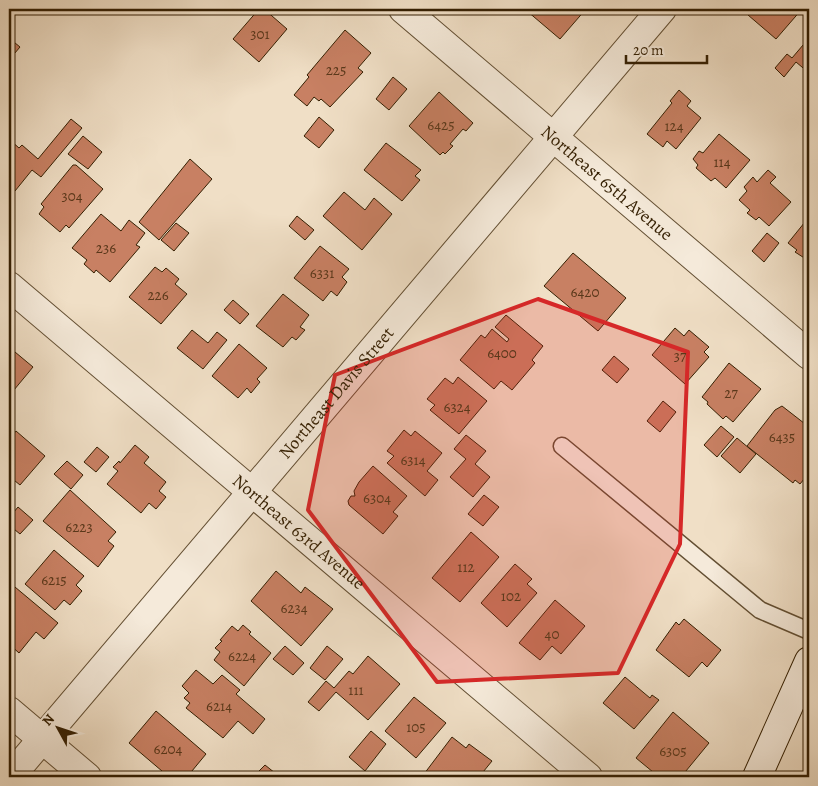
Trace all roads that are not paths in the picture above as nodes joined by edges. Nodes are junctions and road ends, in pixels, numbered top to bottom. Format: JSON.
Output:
{"nodes":[{"id":1,"x":403,"y":9,"type":"edge"},
{"id":2,"x":662,"y":9,"type":"edge"},
{"id":3,"x":554,"y":138,"type":"junction"},
{"id":4,"x":9,"y":286,"type":"edge"},
{"id":5,"x":809,"y":355,"type":"edge"},
{"id":6,"x":562,"y":446,"type":"dead end"},
{"id":7,"x":252,"y":492,"type":"junction"},
{"id":8,"x":809,"y":631,"type":"edge"},
{"id":9,"x":809,"y":661,"type":"edge"},
{"id":10,"x":9,"y":711,"type":"edge"},
{"id":11,"x":42,"y":739,"type":"junction"},
{"id":12,"x":10,"y":777,"type":"edge"},
{"id":13,"x":87,"y":777,"type":"edge"},
{"id":14,"x":588,"y":777,"type":"edge"},
{"id":15,"x":757,"y":777,"type":"edge"}],
"edges":[{"from":1,"to":3,"type":"street","name":"Northeast 65th Avenue"},
{"from":2,"to":3,"type":"street","name":"Northeast Davis Street"},
{"from":3,"to":5,"type":"street","name":"Northeast 65th Avenue"},
{"from":3,"to":7,"type":"street","name":"Northeast Davis Street"},
{"from":4,"to":7,"type":"street","name":"Northeast 63rd Avenue"},
{"from":6,"to":8,"type":"lane"},
{"from":7,"to":11,"type":"street","name":"Northeast Davis Street"},
{"from":7,"to":14,"type":"street","name":"Northeast 63rd Avenue"},
{"from":9,"to":15,"type":"street"},
{"from":10,"to":11,"type":"street"},
{"from":11,"to":12,"type":"street","name":"Northeast Davis Street"},
{"from":11,"to":13,"type":"street"}]}
